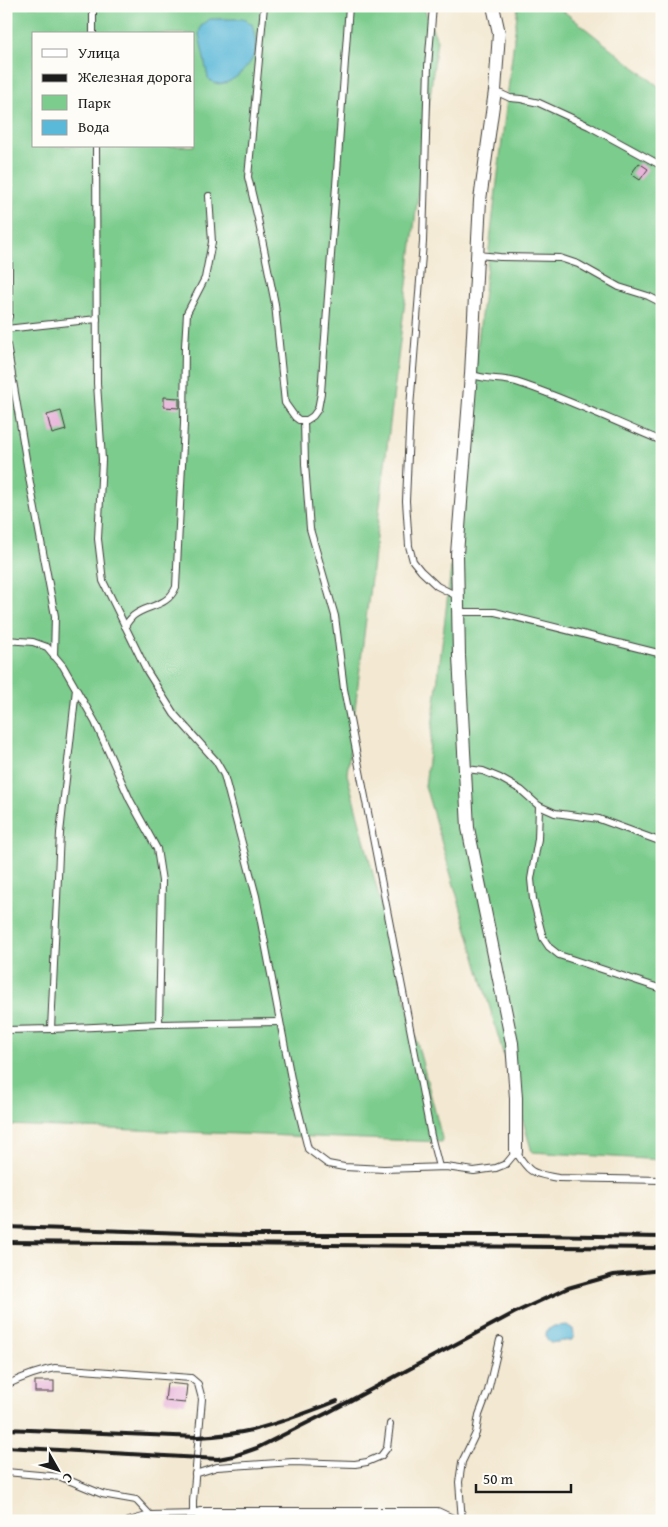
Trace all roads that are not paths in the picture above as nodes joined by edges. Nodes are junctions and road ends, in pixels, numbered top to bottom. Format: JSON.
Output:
{"nodes":[{"id":1,"x":93,"y":6,"type":"edge"},
{"id":2,"x":264,"y":6,"type":"edge"},
{"id":3,"x":349,"y":6,"type":"edge"},
{"id":4,"x":432,"y":6,"type":"edge"},
{"id":5,"x":493,"y":6,"type":"edge"},
{"id":6,"x":93,"y":32,"type":"edge"},
{"id":7,"x":496,"y":91,"type":"junction"},
{"id":8,"x":6,"y":100,"type":"edge"},
{"id":9,"x":96,"y":148,"type":"edge"},
{"id":10,"x":662,"y":166,"type":"edge"},
{"id":11,"x":209,"y":196,"type":"dead end"},
{"id":12,"x":477,"y":255,"type":"junction"},
{"id":13,"x":662,"y":303,"type":"edge"},
{"id":14,"x":97,"y":319,"type":"junction"},
{"id":15,"x":6,"y":328,"type":"edge"},
{"id":16,"x":6,"y":340,"type":"edge"},
{"id":17,"x":471,"y":374,"type":"junction"},
{"id":18,"x":304,"y":420,"type":"junction"},
{"id":19,"x":662,"y":441,"type":"edge"},
{"id":20,"x":458,"y":597,"type":"junction"},
{"id":21,"x":459,"y":612,"type":"junction"},
{"id":22,"x":125,"y":626,"type":"junction"},
{"id":23,"x":6,"y":640,"type":"edge"},
{"id":24,"x":662,"y":654,"type":"edge"},
{"id":25,"x":54,"y":656,"type":"junction"},
{"id":26,"x":76,"y":689,"type":"junction"},
{"id":27,"x":466,"y":769,"type":"junction"},
{"id":28,"x":539,"y":806,"type":"junction"},
{"id":29,"x":662,"y":842,"type":"edge"},
{"id":30,"x":662,"y":989,"type":"edge"},
{"id":31,"x":280,"y":1022,"type":"junction"},
{"id":32,"x":159,"y":1024,"type":"junction"},
{"id":33,"x":51,"y":1029,"type":"junction"},
{"id":34,"x":6,"y":1030,"type":"edge"},
{"id":35,"x":516,"y":1152,"type":"junction"},
{"id":36,"x":439,"y":1167,"type":"junction"},
{"id":37,"x":662,"y":1180,"type":"edge"},
{"id":38,"x":500,"y":1340,"type":"dead end"},
{"id":39,"x":6,"y":1385,"type":"edge"},
{"id":40,"x":390,"y":1424,"type":"dead end"},
{"id":41,"x":6,"y":1472,"type":"edge"},
{"id":42,"x":195,"y":1474,"type":"junction"},
{"id":43,"x":462,"y":1511,"type":"junction"},
{"id":44,"x":200,"y":1514,"type":"junction"},
{"id":45,"x":150,"y":1516,"type":"junction"},
{"id":46,"x":455,"y":1520,"type":"edge"},
{"id":47,"x":129,"y":1521,"type":"edge"}],
"edges":[{"from":1,"to":6,"type":"lane"},
{"from":2,"to":18,"type":"lane"},
{"from":3,"to":18,"type":"lane"},
{"from":4,"to":20,"type":"lane"},
{"from":5,"to":7,"type":"street"},
{"from":7,"to":10,"type":"lane"},
{"from":7,"to":12,"type":"street"},
{"from":8,"to":15,"type":"lane"},
{"from":9,"to":14,"type":"lane"},
{"from":11,"to":22,"type":"lane"},
{"from":12,"to":13,"type":"lane"},
{"from":12,"to":17,"type":"street"},
{"from":14,"to":15,"type":"lane"},
{"from":14,"to":22,"type":"lane"},
{"from":16,"to":25,"type":"lane"},
{"from":17,"to":19,"type":"lane"},
{"from":17,"to":20,"type":"street"},
{"from":18,"to":36,"type":"lane"},
{"from":20,"to":21,"type":"street"},
{"from":21,"to":24,"type":"lane"},
{"from":21,"to":27,"type":"street"},
{"from":22,"to":31,"type":"lane"},
{"from":23,"to":25,"type":"lane"},
{"from":25,"to":26,"type":"lane"},
{"from":26,"to":32,"type":"lane"},
{"from":26,"to":33,"type":"lane"},
{"from":27,"to":28,"type":"lane"},
{"from":27,"to":35,"type":"street"},
{"from":28,"to":29,"type":"lane"},
{"from":28,"to":30,"type":"lane"},
{"from":31,"to":32,"type":"lane"},
{"from":31,"to":36,"type":"lane"},
{"from":32,"to":33,"type":"lane"},
{"from":33,"to":34,"type":"lane"},
{"from":35,"to":36,"type":"lane"},
{"from":35,"to":37,"type":"lane"},
{"from":38,"to":43,"type":"lane"},
{"from":39,"to":42,"type":"lane"},
{"from":40,"to":42,"type":"lane"},
{"from":41,"to":45,"type":"lane"},
{"from":42,"to":44,"type":"lane"},
{"from":43,"to":46,"type":"lane"},
{"from":43,"to":46,"type":"lane"},
{"from":44,"to":45,"type":"lane"},
{"from":44,"to":46,"type":"street"},
{"from":45,"to":47,"type":"lane"}]}
